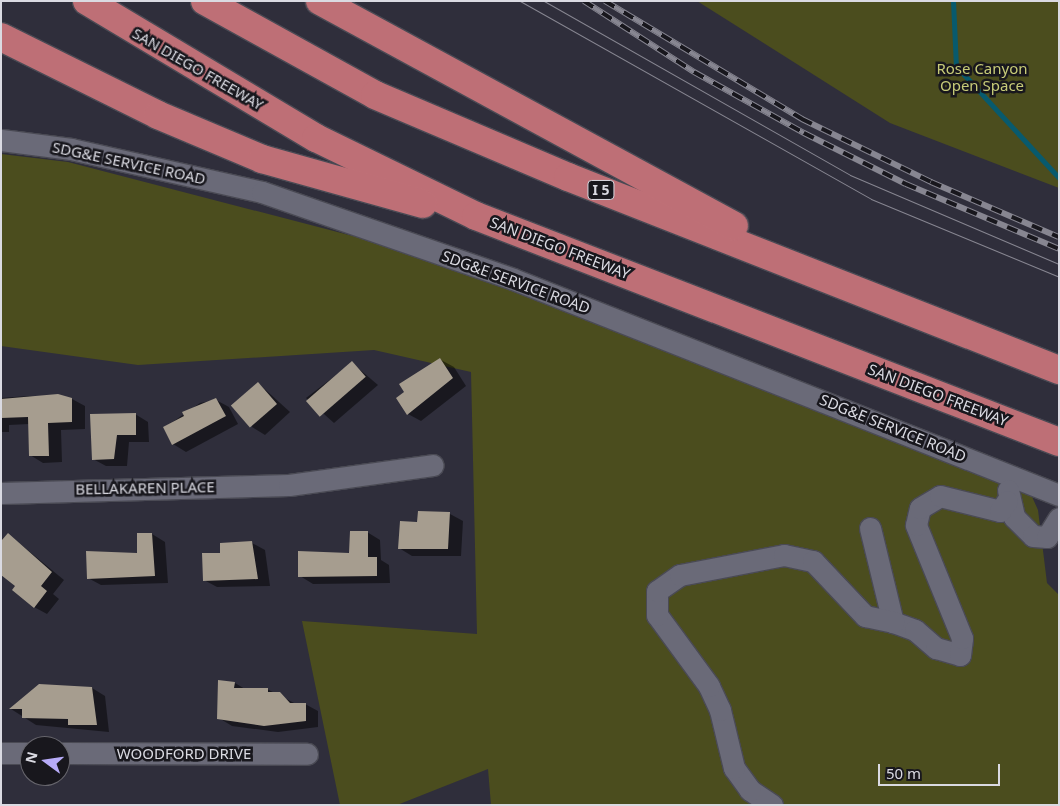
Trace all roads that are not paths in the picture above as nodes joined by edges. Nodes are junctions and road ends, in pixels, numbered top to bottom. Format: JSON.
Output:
{"nodes":[{"id":1,"x":87,"y":1,"type":"edge"},
{"id":2,"x":205,"y":1,"type":"edge"},
{"id":3,"x":320,"y":1,"type":"edge"},
{"id":4,"x":1,"y":37,"type":"edge"},
{"id":5,"x":1,"y":140,"type":"edge"},
{"id":6,"x":476,"y":216,"type":"junction"},
{"id":7,"x":1009,"y":350,"type":"junction"},
{"id":8,"x":1059,"y":370,"type":"edge"},
{"id":9,"x":1059,"y":442,"type":"edge"},
{"id":10,"x":434,"y":465,"type":"dead end"},
{"id":11,"x":1014,"y":476,"type":"junction"},
{"id":12,"x":1,"y":493,"type":"edge"},
{"id":13,"x":1059,"y":496,"type":"edge"},
{"id":14,"x":1007,"y":501,"type":"junction"},
{"id":15,"x":1059,"y":518,"type":"edge"},
{"id":16,"x":870,"y":528,"type":"dead end"},
{"id":17,"x":893,"y":622,"type":"junction"},
{"id":18,"x":1,"y":753,"type":"edge"},
{"id":19,"x":20,"y":753,"type":"edge"},
{"id":20,"x":70,"y":753,"type":"edge"},
{"id":21,"x":307,"y":754,"type":"dead end"},
{"id":22,"x":772,"y":805,"type":"edge"}],
"edges":[{"from":1,"to":6,"type":"highway","name":"SAN DIEGO FREEWAY"},
{"from":2,"to":7,"type":"highway","number":"I 5"},
{"from":3,"to":7,"type":"highway"},
{"from":4,"to":6,"type":"highway"},
{"from":5,"to":11,"type":"street","name":"SDG&E SERVICE ROAD"},
{"from":6,"to":9,"type":"highway","name":"SAN DIEGO FREEWAY"},
{"from":7,"to":8,"type":"highway","number":"I 5"},
{"from":10,"to":12,"type":"street","name":"BELLAKAREN PLACE"},
{"from":11,"to":13,"type":"street","name":"SDG&E SERVICE ROAD"},
{"from":11,"to":14,"type":"street"},
{"from":14,"to":15,"type":"street"},
{"from":14,"to":17,"type":"street"},
{"from":16,"to":17,"type":"street"},
{"from":17,"to":22,"type":"street"},
{"from":18,"to":19,"type":"street"},
{"from":20,"to":21,"type":"street","name":"WOODFORD DRIVE"}]}
